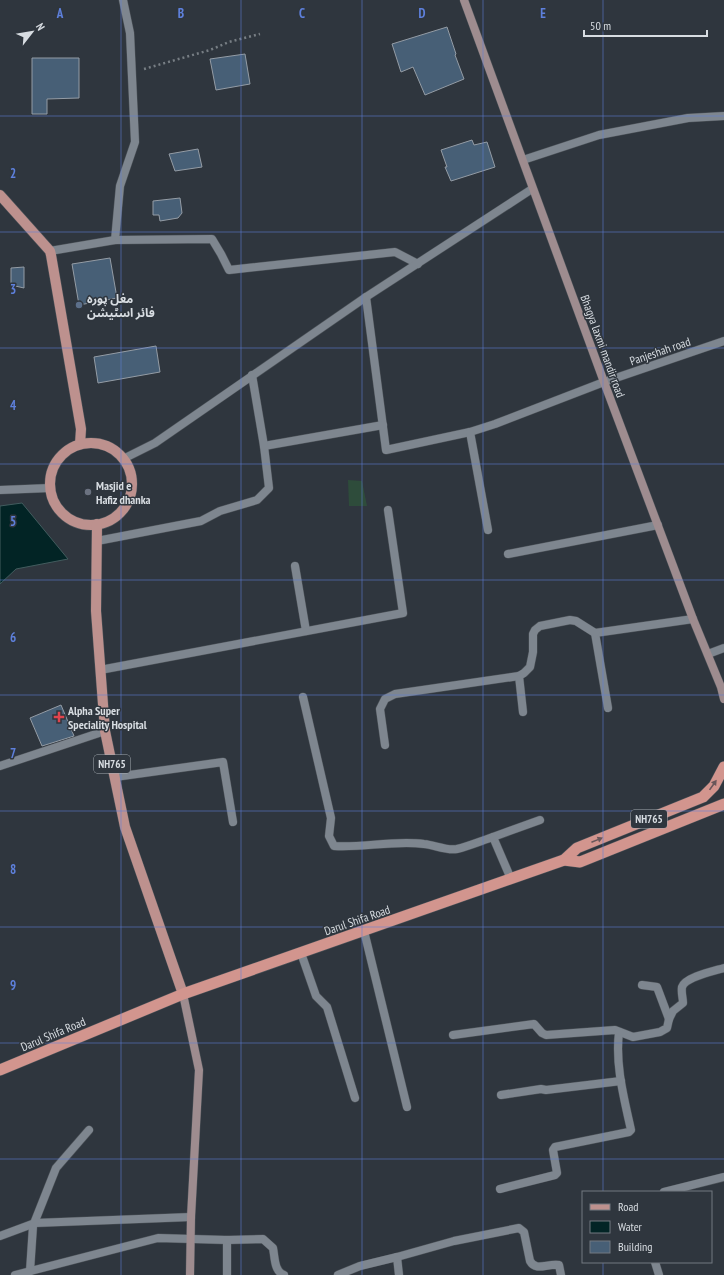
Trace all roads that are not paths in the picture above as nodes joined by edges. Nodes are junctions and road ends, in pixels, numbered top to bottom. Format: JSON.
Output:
{"nodes":[{"id":1,"x":123,"y":0,"type":"edge"},
{"id":2,"x":464,"y":0,"type":"edge"},
{"id":3,"x":724,"y":116,"type":"edge"},
{"id":4,"x":523,"y":160,"type":"junction"},
{"id":5,"x":532,"y":189,"type":"junction"},
{"id":6,"x":2,"y":201,"type":"edge"},
{"id":7,"x":115,"y":240,"type":"junction"},
{"id":8,"x":50,"y":251,"type":"junction"},
{"id":9,"x":418,"y":264,"type":"junction"},
{"id":10,"x":366,"y":297,"type":"junction"},
{"id":11,"x":724,"y":341,"type":"edge"},
{"id":12,"x":252,"y":376,"type":"junction"},
{"id":13,"x":604,"y":382,"type":"junction"},
{"id":14,"x":383,"y":425,"type":"junction"},
{"id":15,"x":470,"y":432,"type":"junction"},
{"id":16,"x":80,"y":444,"type":"junction"},
{"id":17,"x":264,"y":446,"type":"junction"},
{"id":18,"x":124,"y":459,"type":"junction"},
{"id":19,"x":50,"y":488,"type":"junction"},
{"id":20,"x":0,"y":490,"type":"edge"},
{"id":21,"x":388,"y":510,"type":"dead end"},
{"id":22,"x":97,"y":524,"type":"junction"},
{"id":23,"x":658,"y":525,"type":"junction"},
{"id":24,"x":488,"y":530,"type":"dead end"},
{"id":25,"x":97,"y":541,"type":"junction"},
{"id":26,"x":508,"y":554,"type":"dead end"},
{"id":27,"x":295,"y":566,"type":"dead end"},
{"id":28,"x":693,"y":619,"type":"junction"},
{"id":29,"x":306,"y":631,"type":"junction"},
{"id":30,"x":595,"y":633,"type":"junction"},
{"id":31,"x":724,"y":648,"type":"edge"},
{"id":32,"x":708,"y":654,"type":"junction"},
{"id":33,"x":100,"y":670,"type":"junction"},
{"id":34,"x":519,"y":676,"type":"junction"},
{"id":35,"x":303,"y":697,"type":"dead end"},
{"id":36,"x":724,"y":699,"type":"edge"},
{"id":37,"x":608,"y":708,"type":"dead end"},
{"id":38,"x":523,"y":712,"type":"dead end"},
{"id":39,"x":105,"y":731,"type":"junction"},
{"id":40,"x":385,"y":745,"type":"dead end"},
{"id":41,"x":0,"y":766,"type":"edge"},
{"id":42,"x":724,"y":767,"type":"edge"},
{"id":43,"x":115,"y":777,"type":"junction"},
{"id":44,"x":724,"y":804,"type":"edge"},
{"id":45,"x":540,"y":820,"type":"dead end"},
{"id":46,"x":233,"y":822,"type":"dead end"},
{"id":47,"x":493,"y":837,"type":"junction"},
{"id":48,"x":564,"y":860,"type":"junction"},
{"id":49,"x":511,"y":879,"type":"junction"},
{"id":50,"x":364,"y":931,"type":"junction"},
{"id":51,"x":301,"y":953,"type":"junction"},
{"id":52,"x":724,"y":968,"type":"edge"},
{"id":53,"x":642,"y":985,"type":"dead end"},
{"id":54,"x":183,"y":994,"type":"junction"},
{"id":55,"x":669,"y":1018,"type":"junction"},
{"id":56,"x":619,"y":1032,"type":"junction"},
{"id":57,"x":453,"y":1035,"type":"dead end"},
{"id":58,"x":0,"y":1070,"type":"edge"},
{"id":59,"x":621,"y":1080,"type":"junction"},
{"id":60,"x":501,"y":1095,"type":"dead end"},
{"id":61,"x":355,"y":1098,"type":"dead end"},
{"id":62,"x":407,"y":1107,"type":"dead end"},
{"id":63,"x":89,"y":1130,"type":"dead end"},
{"id":64,"x":724,"y":1177,"type":"edge"},
{"id":65,"x":500,"y":1189,"type":"dead end"},
{"id":66,"x":668,"y":1191,"type":"edge"},
{"id":67,"x":191,"y":1217,"type":"junction"},
{"id":68,"x":35,"y":1223,"type":"junction"},
{"id":69,"x":0,"y":1236,"type":"edge"},
{"id":70,"x":190,"y":1239,"type":"junction"},
{"id":71,"x":227,"y":1240,"type":"junction"},
{"id":72,"x":397,"y":1257,"type":"junction"},
{"id":73,"x":655,"y":1263,"type":"edge"},
{"id":74,"x":30,"y":1271,"type":"junction"},
{"id":75,"x":15,"y":1275,"type":"edge"},
{"id":76,"x":190,"y":1275,"type":"edge"},
{"id":77,"x":228,"y":1275,"type":"edge"},
{"id":78,"x":284,"y":1275,"type":"edge"},
{"id":79,"x":338,"y":1275,"type":"edge"},
{"id":80,"x":399,"y":1275,"type":"edge"},
{"id":81,"x":561,"y":1275,"type":"edge"},
{"id":82,"x":659,"y":1275,"type":"edge"}],
"edges":[{"from":1,"to":7,"type":"street"},
{"from":2,"to":4,"type":"main road","name":"Bhagya laxmi mandir road"},
{"from":3,"to":4,"type":"street"},
{"from":4,"to":5,"type":"main road","name":"Bhagya laxmi mandir road"},
{"from":5,"to":9,"type":"street"},
{"from":5,"to":13,"type":"main road","name":"Bhagya laxmi mandir road"},
{"from":6,"to":8,"type":"main road"},
{"from":7,"to":8,"type":"street"},
{"from":7,"to":9,"type":"street"},
{"from":8,"to":16,"type":"main road"},
{"from":9,"to":10,"type":"street"},
{"from":10,"to":12,"type":"street"},
{"from":10,"to":14,"type":"street"},
{"from":11,"to":13,"type":"street","name":"Panjeshah road"},
{"from":12,"to":17,"type":"street"},
{"from":12,"to":18,"type":"street"},
{"from":13,"to":15,"type":"street","name":"Panjeshah road"},
{"from":13,"to":23,"type":"main road","name":"Bhagya laxmi mandir road"},
{"from":14,"to":15,"type":"street","name":"Panjeshah road"},
{"from":14,"to":17,"type":"street"},
{"from":15,"to":24,"type":"street"},
{"from":16,"to":18,"type":"main road"},
{"from":16,"to":19,"type":"main road"},
{"from":17,"to":25,"type":"street"},
{"from":18,"to":22,"type":"main road"},
{"from":19,"to":20,"type":"street"},
{"from":19,"to":22,"type":"main road"},
{"from":21,"to":29,"type":"street"},
{"from":22,"to":25,"type":"main road","number":"NH765"},
{"from":23,"to":26,"type":"street"},
{"from":23,"to":28,"type":"main road","name":"Bhagya laxmi mandir road"},
{"from":25,"to":33,"type":"main road","number":"NH765"},
{"from":27,"to":29,"type":"street"},
{"from":28,"to":30,"type":"street"},
{"from":28,"to":32,"type":"main road","name":"Bhagya laxmi mandir road"},
{"from":29,"to":33,"type":"street"},
{"from":30,"to":34,"type":"street"},
{"from":30,"to":37,"type":"street"},
{"from":31,"to":32,"type":"street"},
{"from":32,"to":36,"type":"main road","name":"Bhagya laxmi mandir road"},
{"from":33,"to":39,"type":"main road","number":"NH765"},
{"from":34,"to":38,"type":"street"},
{"from":34,"to":40,"type":"street"},
{"from":35,"to":47,"type":"street"},
{"from":39,"to":41,"type":"street"},
{"from":39,"to":43,"type":"main road","number":"NH765"},
{"from":48,"to":42,"type":"highway","number":"NH765","one_way":true},
{"from":43,"to":46,"type":"street"},
{"from":43,"to":54,"type":"main road","number":"NH765"},
{"from":44,"to":48,"type":"highway","name":"Darul Shifa Road","number":"NH765"},
{"from":45,"to":47,"type":"street"},
{"from":47,"to":49,"type":"street"},
{"from":48,"to":49,"type":"highway","name":"Darul Shifa Road","number":"NH765"},
{"from":49,"to":50,"type":"highway","name":"Darul Shifa Road","number":"NH765"},
{"from":50,"to":51,"type":"highway","name":"Darul Shifa Road","number":"NH765"},
{"from":50,"to":62,"type":"street"},
{"from":51,"to":54,"type":"highway","name":"Darul Shifa Road","number":"NH765"},
{"from":51,"to":61,"type":"street"},
{"from":52,"to":55,"type":"street"},
{"from":53,"to":55,"type":"street"},
{"from":54,"to":58,"type":"highway","name":"Darul Shifa Road"},
{"from":54,"to":67,"type":"main road"},
{"from":55,"to":56,"type":"street"},
{"from":56,"to":57,"type":"street"},
{"from":56,"to":59,"type":"street"},
{"from":59,"to":60,"type":"street"},
{"from":59,"to":65,"type":"street"},
{"from":63,"to":68,"type":"street"},
{"from":64,"to":66,"type":"street"},
{"from":67,"to":68,"type":"street"},
{"from":67,"to":70,"type":"main road"},
{"from":68,"to":69,"type":"street"},
{"from":68,"to":74,"type":"street"},
{"from":70,"to":71,"type":"street"},
{"from":70,"to":74,"type":"street"},
{"from":70,"to":76,"type":"main road"},
{"from":71,"to":77,"type":"street"},
{"from":71,"to":78,"type":"street"},
{"from":72,"to":79,"type":"street"},
{"from":72,"to":80,"type":"street"},
{"from":72,"to":81,"type":"street"},
{"from":73,"to":82,"type":"street"},
{"from":74,"to":75,"type":"street"}]}
